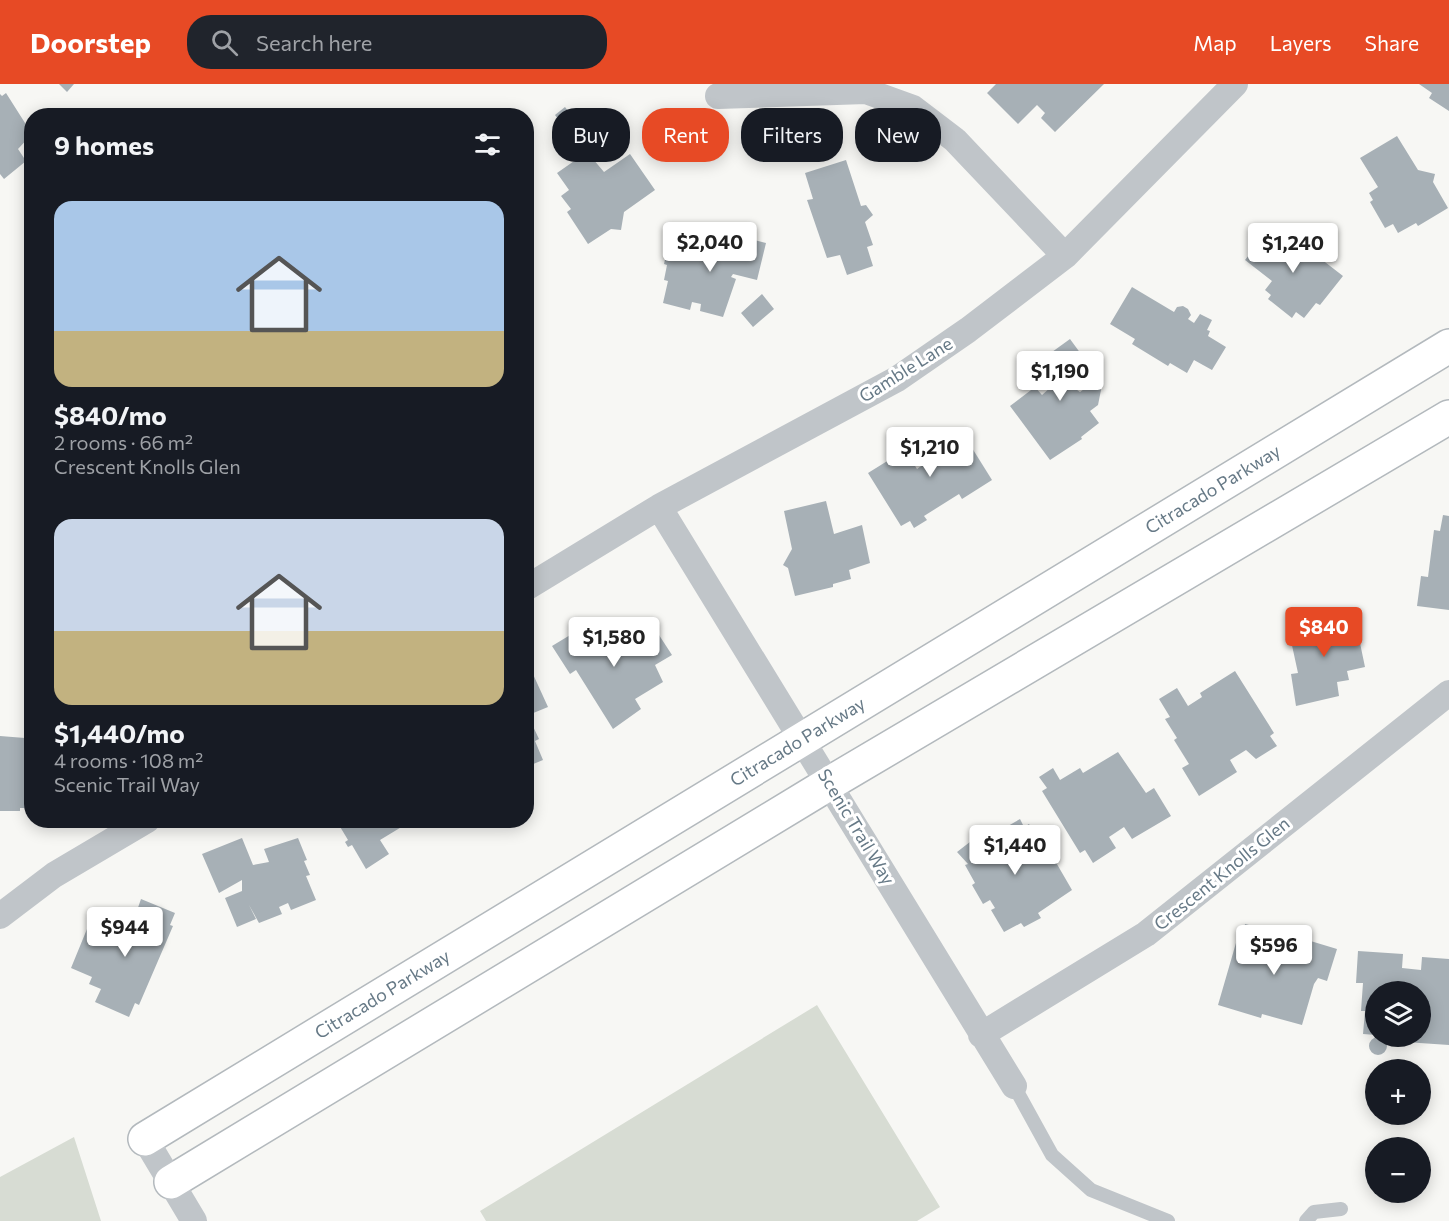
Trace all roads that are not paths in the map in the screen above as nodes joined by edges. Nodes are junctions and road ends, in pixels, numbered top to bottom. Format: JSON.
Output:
{"nodes":[{"id":1,"x":1236,"y":84,"type":"edge"},
{"id":2,"x":718,"y":96,"type":"dead end"},
{"id":3,"x":1065,"y":256,"type":"junction"},
{"id":4,"x":1449,"y":346,"type":"edge"},
{"id":5,"x":1449,"y":417,"type":"edge"},
{"id":6,"x":659,"y":507,"type":"junction"},
{"id":7,"x":534,"y":583,"type":"edge"},
{"id":8,"x":1449,"y":693,"type":"edge"},
{"id":9,"x":803,"y":740,"type":"junction"},
{"id":10,"x":830,"y":783,"type":"junction"},
{"id":11,"x":133,"y":828,"type":"edge"},
{"id":12,"x":0,"y":916,"type":"edge"},
{"id":13,"x":981,"y":1035,"type":"junction"},
{"id":14,"x":1014,"y":1086,"type":"joint"},
{"id":15,"x":145,"y":1138,"type":"joint"},
{"id":16,"x":171,"y":1182,"type":"junction"},
{"id":17,"x":1341,"y":1209,"type":"dead end"},
{"id":18,"x":194,"y":1221,"type":"edge"},
{"id":19,"x":1168,"y":1221,"type":"edge"},
{"id":20,"x":1306,"y":1221,"type":"edge"}],
"edges":[{"from":1,"to":3,"type":"street","name":"Gamble Lane"},
{"from":2,"to":3,"type":"street"},
{"from":3,"to":6,"type":"street","name":"Gamble Lane"},
{"from":4,"to":9,"type":"street","name":"Citracado Parkway"},
{"from":5,"to":10,"type":"street"},
{"from":6,"to":7,"type":"street","name":"Gamble Lane"},
{"from":6,"to":9,"type":"street","name":"Scenic Trail Way"},
{"from":8,"to":13,"type":"street","name":"Crescent Knolls Glen"},
{"from":9,"to":10,"type":"street","name":"Scenic Trail Way"},
{"from":9,"to":15,"type":"street","name":"Citracado Parkway"},
{"from":10,"to":13,"type":"street","name":"Scenic Trail Way"},
{"from":10,"to":16,"type":"street"},
{"from":11,"to":12,"type":"street"},
{"from":13,"to":14,"type":"street","name":"Scenic Trail Way"},
{"from":14,"to":19,"type":"lane"},
{"from":15,"to":16,"type":"street"},
{"from":16,"to":18,"type":"street"},
{"from":17,"to":20,"type":"lane"}]}
